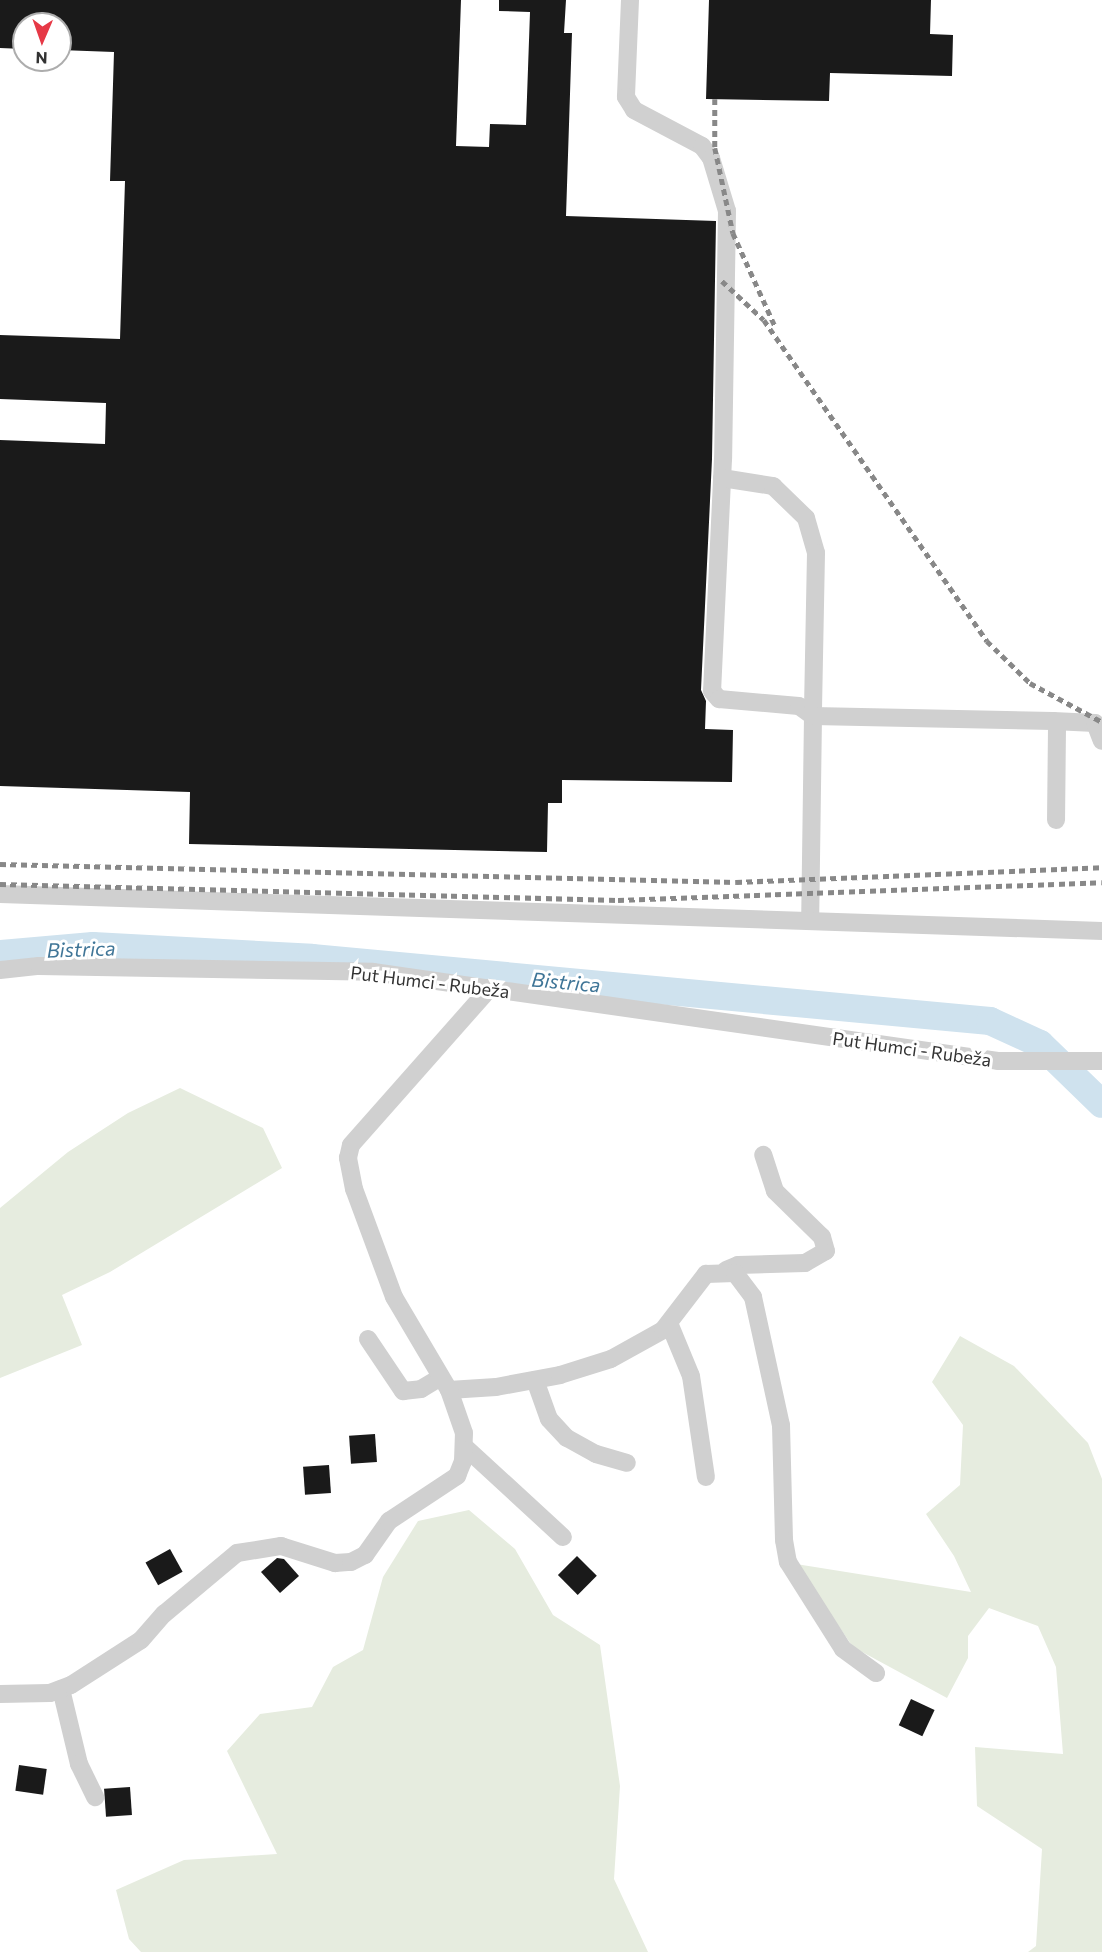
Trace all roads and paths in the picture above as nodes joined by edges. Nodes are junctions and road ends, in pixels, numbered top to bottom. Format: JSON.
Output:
{"nodes":[{"id":1,"x":630,"y":0,"type":"edge"},
{"id":2,"x":722,"y":478,"type":"junction"},
{"id":3,"x":813,"y":716,"type":"junction"},
{"id":4,"x":1053,"y":721,"type":"junction"},
{"id":5,"x":1102,"y":741,"type":"edge"},
{"id":6,"x":1056,"y":820,"type":"dead end"},
{"id":7,"x":0,"y":894,"type":"edge"},
{"id":8,"x":810,"y":921,"type":"junction"},
{"id":9,"x":1102,"y":931,"type":"edge"},
{"id":10,"x":0,"y":970,"type":"edge"},
{"id":11,"x":490,"y":988,"type":"junction"},
{"id":12,"x":1102,"y":1061,"type":"edge"},
{"id":13,"x":764,"y":1155,"type":"dead end"},
{"id":14,"x":726,"y":1270,"type":"junction"},
{"id":15,"x":669,"y":1323,"type":"junction"},
{"id":16,"x":368,"y":1339,"type":"dead end"},
{"id":17,"x":535,"y":1380,"type":"junction"},
{"id":18,"x":445,"y":1383,"type":"junction"},
{"id":19,"x":465,"y":1447,"type":"junction"},
{"id":20,"x":627,"y":1463,"type":"dead end"},
{"id":21,"x":706,"y":1477,"type":"dead end"},
{"id":22,"x":563,"y":1537,"type":"dead end"},
{"id":23,"x":876,"y":1673,"type":"dead end"},
{"id":24,"x":61,"y":1689,"type":"junction"},
{"id":25,"x":0,"y":1694,"type":"edge"},
{"id":26,"x":95,"y":1797,"type":"dead end"}],
"edges":[{"from":1,"to":2,"type":"street"},
{"from":2,"to":3,"type":"street"},
{"from":2,"to":3,"type":"street"},
{"from":3,"to":4,"type":"street"},
{"from":3,"to":8,"type":"street"},
{"from":4,"to":5,"type":"street"},
{"from":4,"to":6,"type":"street"},
{"from":7,"to":8,"type":"street"},
{"from":8,"to":9,"type":"street"},
{"from":10,"to":11,"type":"street","name":"Put Humci - Rubeža"},
{"from":11,"to":12,"type":"street","name":"Put Humci - Rubeža"},
{"from":11,"to":18,"type":"street"},
{"from":13,"to":14,"type":"street"},
{"from":14,"to":15,"type":"street"},
{"from":14,"to":23,"type":"street"},
{"from":15,"to":17,"type":"street"},
{"from":15,"to":21,"type":"street"},
{"from":16,"to":18,"type":"street"},
{"from":17,"to":18,"type":"street"},
{"from":17,"to":20,"type":"street"},
{"from":18,"to":19,"type":"street"},
{"from":19,"to":22,"type":"street"},
{"from":19,"to":24,"type":"street"},
{"from":24,"to":25,"type":"street"},
{"from":24,"to":26,"type":"street"}]}
